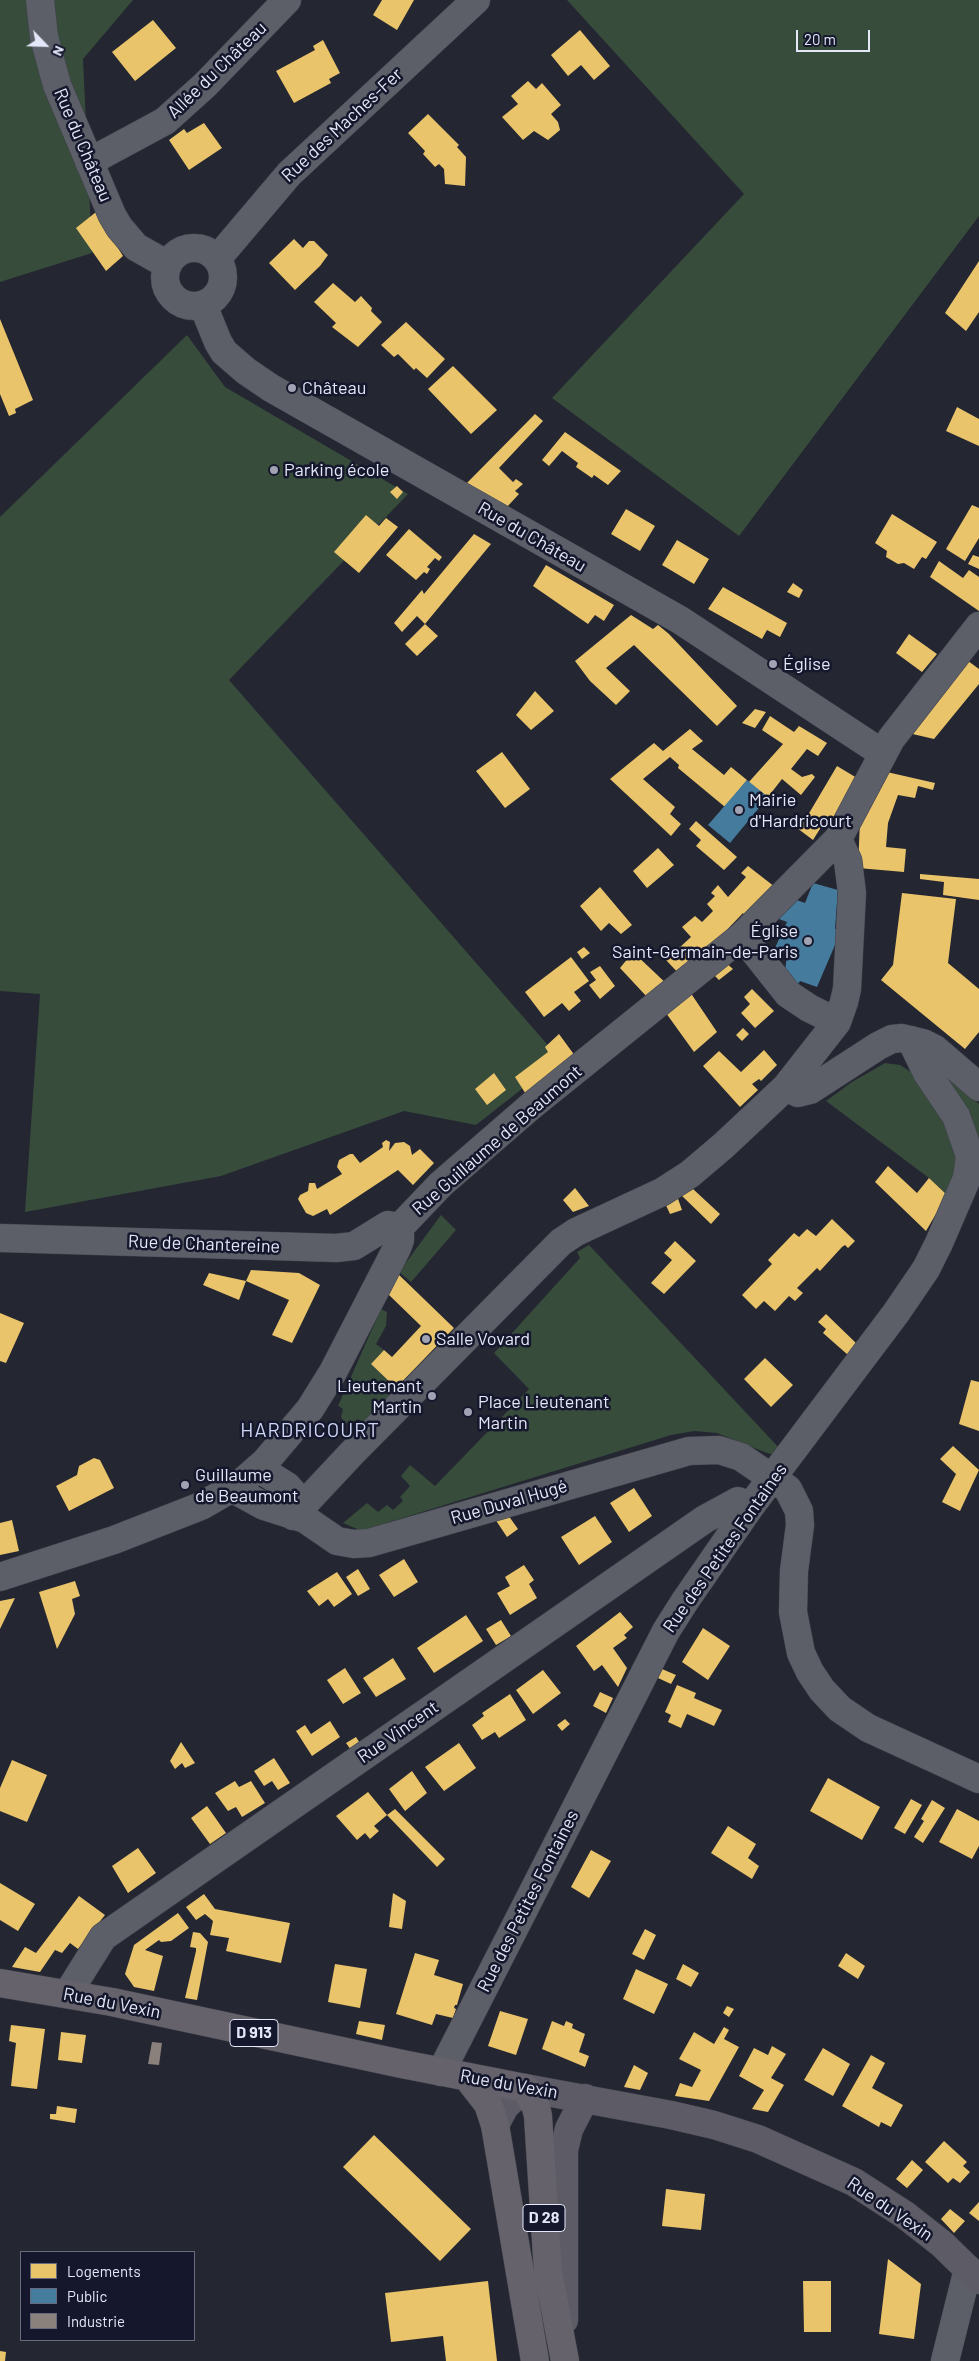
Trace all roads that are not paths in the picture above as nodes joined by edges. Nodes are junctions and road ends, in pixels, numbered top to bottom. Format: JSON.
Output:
{"nodes":[{"id":1,"x":40,"y":0,"type":"edge"},
{"id":2,"x":287,"y":0,"type":"edge"},
{"id":3,"x":476,"y":0,"type":"edge"},
{"id":4,"x":90,"y":162,"type":"junction"},
{"id":5,"x":217,"y":259,"type":"junction"},
{"id":6,"x":168,"y":265,"type":"junction"},
{"id":7,"x":203,"y":305,"type":"junction"},
{"id":8,"x":979,"y":626,"type":"edge"},
{"id":9,"x":882,"y":753,"type":"junction"},
{"id":10,"x":838,"y":839,"type":"junction"},
{"id":11,"x":742,"y":936,"type":"junction"},
{"id":12,"x":836,"y":1022,"type":"junction"},
{"id":13,"x":911,"y":1040,"type":"junction"},
{"id":14,"x":786,"y":1087,"type":"junction"},
{"id":15,"x":979,"y":1087,"type":"edge"},
{"id":16,"x":400,"y":1226,"type":"junction"},
{"id":17,"x":0,"y":1238,"type":"edge"},
{"id":18,"x":719,"y":1450,"type":"junction"},
{"id":19,"x":258,"y":1468,"type":"junction"},
{"id":20,"x":773,"y":1477,"type":"junction"},
{"id":21,"x":233,"y":1489,"type":"junction"},
{"id":22,"x":753,"y":1503,"type":"junction"},
{"id":23,"x":300,"y":1514,"type":"junction"},
{"id":24,"x":0,"y":1577,"type":"edge"},
{"id":25,"x":979,"y":1780,"type":"edge"},
{"id":26,"x":0,"y":1983,"type":"edge"},
{"id":27,"x":68,"y":1993,"type":"junction"},
{"id":28,"x":454,"y":2074,"type":"junction"},
{"id":29,"x":525,"y":2088,"type":"junction"},
{"id":30,"x":585,"y":2098,"type":"junction"},
{"id":31,"x":495,"y":2125,"type":"junction"},
{"id":32,"x":974,"y":2274,"type":"edge"},
{"id":33,"x":564,"y":2356,"type":"edge"},
{"id":34,"x":535,"y":2361,"type":"edge"},
{"id":35,"x":945,"y":2361,"type":"edge"}],
"edges":[{"from":1,"to":4,"type":"street","name":"Rue du Château"},
{"from":2,"to":4,"type":"street","name":"Allée du Château"},
{"from":3,"to":5,"type":"street","name":"Rue des Maches-Fer"},
{"from":4,"to":6,"type":"street","name":"Rue du Château"},
{"from":5,"to":6,"type":"street"},
{"from":5,"to":7,"type":"street"},
{"from":6,"to":7,"type":"street"},
{"from":7,"to":9,"type":"street","name":"Rue du Château"},
{"from":8,"to":9,"type":"street","name":"Rue Guillaume de Beaumont"},
{"from":9,"to":10,"type":"street","name":"Rue Guillaume de Beaumont"},
{"from":10,"to":11,"type":"street","name":"Rue Guillaume de Beaumont"},
{"from":10,"to":12,"type":"street"},
{"from":11,"to":12,"type":"street"},
{"from":11,"to":16,"type":"street","name":"Rue Guillaume de Beaumont"},
{"from":12,"to":14,"type":"street"},
{"from":13,"to":14,"type":"street"},
{"from":13,"to":15,"type":"street"},
{"from":13,"to":20,"type":"street","name":"Rue des Petites Fontaines"},
{"from":14,"to":23,"type":"street"},
{"from":16,"to":17,"type":"street","name":"Rue de Chantereine"},
{"from":16,"to":19,"type":"street","name":"Rue Guillaume de Beaumont"},
{"from":18,"to":20,"type":"street","name":"Rue Duval Hugé"},
{"from":18,"to":22,"type":"street"},
{"from":18,"to":23,"type":"street","name":"Rue Duval Hugé"},
{"from":19,"to":21,"type":"street","name":"Rue Guillaume de Beaumont"},
{"from":19,"to":23,"type":"street","name":"Rue Duval Hugé"},
{"from":20,"to":22,"type":"street","name":"Rue des Petites Fontaines"},
{"from":20,"to":25,"type":"street","name":"Rue Duval Hugé"},
{"from":21,"to":23,"type":"street","name":"Rue Duval Hugé"},
{"from":21,"to":24,"type":"street","name":"Rue Guillaume de Beaumont"},
{"from":22,"to":27,"type":"street","name":"Rue Vincent"},
{"from":22,"to":28,"type":"street","name":"Rue des Petites Fontaines"},
{"from":26,"to":27,"type":"main road","name":"Rue du Vexin","number":"D 913"},
{"from":27,"to":28,"type":"main road","name":"Rue du Vexin","number":"D 913"},
{"from":28,"to":29,"type":"main road","name":"Rue du Vexin","number":"D 913"},
{"from":28,"to":31,"type":"main road","number":"D 28"},
{"from":29,"to":30,"type":"main road","name":"Rue du Vexin","number":"D 913"},
{"from":29,"to":31,"type":"main road"},
{"from":29,"to":33,"type":"main road","number":"D 28"},
{"from":30,"to":32,"type":"main road","name":"Rue du Vexin","number":"D 913"},
{"from":30,"to":33,"type":"main road"},
{"from":31,"to":34,"type":"main road","number":"D 28"},
{"from":32,"to":35,"type":"street"}]}
